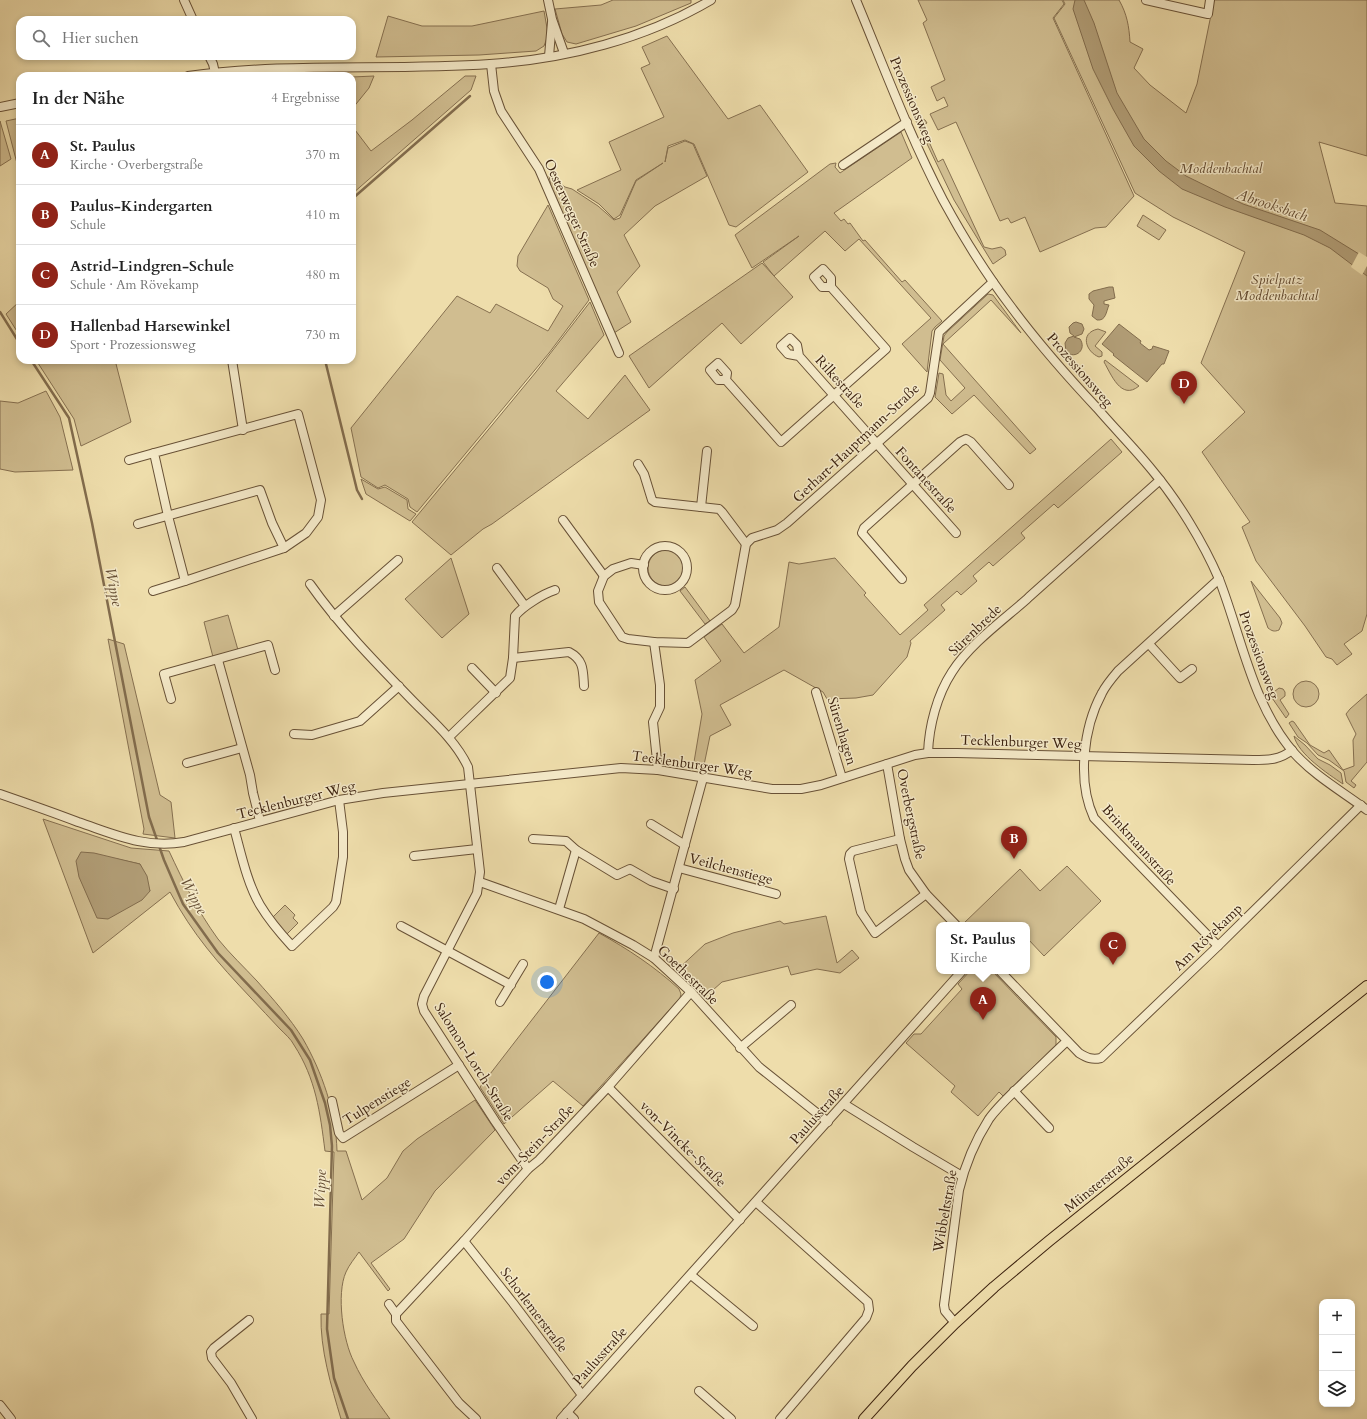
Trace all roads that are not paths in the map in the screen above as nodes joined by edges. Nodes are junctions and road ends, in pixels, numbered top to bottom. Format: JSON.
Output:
{"nodes":[{"id":1,"x":184,"y":0,"type":"edge"},
{"id":2,"x":548,"y":0,"type":"edge"},
{"id":3,"x":711,"y":0,"type":"edge"},
{"id":4,"x":856,"y":0,"type":"edge"},
{"id":5,"x":1146,"y":0,"type":"edge"},
{"id":6,"x":1210,"y":0,"type":"edge"},
{"id":7,"x":191,"y":16,"type":"edge"},
{"id":8,"x":552,"y":19,"type":"junction"},
{"id":9,"x":564,"y":53,"type":"junction"},
{"id":10,"x":549,"y":56,"type":"junction"},
{"id":11,"x":211,"y":60,"type":"edge"},
{"id":12,"x":491,"y":64,"type":"junction"},
{"id":13,"x":215,"y":72,"type":"edge"},
{"id":14,"x":228,"y":72,"type":"edge"},
{"id":15,"x":16,"y":104,"type":"edge"},
{"id":16,"x":0,"y":107,"type":"edge"},
{"id":17,"x":907,"y":122,"type":"junction"},
{"id":18,"x":843,"y":165,"type":"dead end"},
{"id":19,"x":993,"y":282,"type":"junction"},
{"id":20,"x":831,"y":287,"type":"dead end"},
{"id":21,"x":619,"y":353,"type":"dead end"},
{"id":22,"x":799,"y":356,"type":"dead end"},
{"id":23,"x":233,"y":364,"type":"edge"},
{"id":24,"x":726,"y":380,"type":"dead end"},
{"id":25,"x":834,"y":396,"type":"junction"},
{"id":26,"x":243,"y":430,"type":"junction"},
{"id":27,"x":877,"y":444,"type":"junction"},
{"id":28,"x":707,"y":451,"type":"dead end"},
{"id":29,"x":154,"y":453,"type":"junction"},
{"id":30,"x":129,"y":460,"type":"dead end"},
{"id":31,"x":638,"y":464,"type":"dead end"},
{"id":32,"x":1160,"y":480,"type":"junction"},
{"id":33,"x":912,"y":484,"type":"junction"},
{"id":34,"x":1009,"y":486,"type":"dead end"},
{"id":35,"x":701,"y":507,"type":"junction"},
{"id":36,"x":168,"y":516,"type":"junction"},
{"id":37,"x":563,"y":520,"type":"dead end"},
{"id":38,"x":138,"y":524,"type":"dead end"},
{"id":39,"x":956,"y":533,"type":"dead end"},
{"id":40,"x":746,"y":544,"type":"junction"},
{"id":41,"x":284,"y":548,"type":"junction"},
{"id":42,"x":398,"y":560,"type":"dead end"},
{"id":43,"x":644,"y":565,"type":"junction"},
{"id":44,"x":496,"y":568,"type":"dead end"},
{"id":45,"x":604,"y":576,"type":"junction"},
{"id":46,"x":902,"y":579,"type":"dead end"},
{"id":47,"x":1219,"y":579,"type":"junction"},
{"id":48,"x":185,"y":581,"type":"junction"},
{"id":49,"x":310,"y":584,"type":"dead end"},
{"id":50,"x":555,"y":590,"type":"dead end"},
{"id":51,"x":153,"y":591,"type":"dead end"},
{"id":52,"x":524,"y":606,"type":"junction"},
{"id":53,"x":334,"y":616,"type":"junction"},
{"id":54,"x":654,"y":642,"type":"junction"},
{"id":55,"x":1149,"y":644,"type":"junction"},
{"id":56,"x":513,"y":658,"type":"junction"},
{"id":57,"x":218,"y":660,"type":"junction"},
{"id":58,"x":472,"y":668,"type":"dead end"},
{"id":59,"x":1192,"y":669,"type":"dead end"},
{"id":60,"x":275,"y":670,"type":"dead end"},
{"id":61,"x":398,"y":686,"type":"junction"},
{"id":62,"x":584,"y":686,"type":"dead end"},
{"id":63,"x":816,"y":692,"type":"dead end"},
{"id":64,"x":496,"y":693,"type":"junction"},
{"id":65,"x":171,"y":699,"type":"dead end"},
{"id":66,"x":294,"y":734,"type":"dead end"},
{"id":67,"x":449,"y":737,"type":"junction"},
{"id":68,"x":242,"y":748,"type":"junction"},
{"id":69,"x":1292,"y":750,"type":"junction"},
{"id":70,"x":928,"y":753,"type":"junction"},
{"id":71,"x":1085,"y":756,"type":"junction"},
{"id":72,"x":186,"y":763,"type":"dead end"},
{"id":73,"x":887,"y":764,"type":"junction"},
{"id":74,"x":658,"y":770,"type":"junction"},
{"id":75,"x":703,"y":778,"type":"junction"},
{"id":76,"x":842,"y":778,"type":"junction"},
{"id":77,"x":471,"y":784,"type":"junction"},
{"id":78,"x":0,"y":794,"type":"edge"},
{"id":79,"x":339,"y":800,"type":"junction"},
{"id":80,"x":1364,"y":808,"type":"edge"},
{"id":81,"x":260,"y":821,"type":"junction"},
{"id":82,"x":652,"y":824,"type":"dead end"},
{"id":83,"x":234,"y":828,"type":"junction"},
{"id":84,"x":533,"y":839,"type":"dead end"},
{"id":85,"x":900,"y":839,"type":"junction"},
{"id":86,"x":685,"y":845,"type":"junction"},
{"id":87,"x":477,"y":849,"type":"junction"},
{"id":88,"x":576,"y":850,"type":"junction"},
{"id":89,"x":414,"y":856,"type":"dead end"},
{"id":90,"x":679,"y":868,"type":"junction"},
{"id":91,"x":480,"y":882,"type":"junction"},
{"id":92,"x":674,"y":889,"type":"junction"},
{"id":93,"x":776,"y":894,"type":"dead end"},
{"id":94,"x":926,"y":894,"type":"junction"},
{"id":95,"x":558,"y":909,"type":"junction"},
{"id":96,"x":953,"y":922,"type":"edge"},
{"id":97,"x":401,"y":926,"type":"dead end"},
{"id":98,"x":1218,"y":946,"type":"junction"},
{"id":99,"x":447,"y":950,"type":"junction"},
{"id":100,"x":654,"y":958,"type":"junction"},
{"id":101,"x":523,"y":964,"type":"dead end"},
{"id":102,"x":959,"y":974,"type":"edge"},
{"id":103,"x":1003,"y":974,"type":"edge"},
{"id":104,"x":511,"y":985,"type":"junction"},
{"id":105,"x":1367,"y":986,"type":"edge"},
{"id":106,"x":691,"y":992,"type":"junction"},
{"id":107,"x":500,"y":1002,"type":"dead end"},
{"id":108,"x":791,"y":1005,"type":"dead end"},
{"id":109,"x":1067,"y":1041,"type":"junction"},
{"id":110,"x":740,"y":1048,"type":"junction"},
{"id":111,"x":459,"y":1065,"type":"junction"},
{"id":112,"x":608,"y":1086,"type":"junction"},
{"id":113,"x":1014,"y":1091,"type":"junction"},
{"id":114,"x":332,"y":1101,"type":"dead end"},
{"id":115,"x":844,"y":1104,"type":"junction"},
{"id":116,"x":828,"y":1122,"type":"junction"},
{"id":117,"x":1049,"y":1128,"type":"dead end"},
{"id":118,"x":528,"y":1169,"type":"junction"},
{"id":119,"x":962,"y":1176,"type":"junction"},
{"id":120,"x":756,"y":1202,"type":"junction"},
{"id":121,"x":740,"y":1220,"type":"junction"},
{"id":122,"x":464,"y":1241,"type":"junction"},
{"id":123,"x":691,"y":1275,"type":"junction"},
{"id":124,"x":389,"y":1304,"type":"dead end"},
{"id":125,"x":396,"y":1314,"type":"junction"},
{"id":126,"x":249,"y":1320,"type":"dead end"},
{"id":127,"x":955,"y":1323,"type":"junction"},
{"id":128,"x":753,"y":1326,"type":"dead end"},
{"id":129,"x":699,"y":1391,"type":"dead end"},
{"id":130,"x":582,"y":1395,"type":"junction"},
{"id":131,"x":0,"y":1405,"type":"edge"},
{"id":132,"x":567,"y":1412,"type":"junction"},
{"id":133,"x":249,"y":1418,"type":"edge"},
{"id":134,"x":12,"y":1419,"type":"edge"},
{"id":135,"x":476,"y":1419,"type":"edge"},
{"id":136,"x":561,"y":1419,"type":"edge"},
{"id":137,"x":574,"y":1419,"type":"edge"},
{"id":138,"x":731,"y":1419,"type":"edge"},
{"id":139,"x":780,"y":1419,"type":"edge"},
{"id":140,"x":864,"y":1419,"type":"edge"}],
"edges":[{"from":1,"to":7,"type":"street"},
{"from":2,"to":8,"type":"street"},
{"from":3,"to":9,"type":"street"},
{"from":4,"to":17,"type":"street","name":"Prozessionsweg"},
{"from":5,"to":6,"type":"street"},
{"from":8,"to":9,"type":"street"},
{"from":8,"to":10,"type":"street"},
{"from":9,"to":10,"type":"street"},
{"from":10,"to":12,"type":"street"},
{"from":11,"to":13,"type":"street"},
{"from":12,"to":14,"type":"street"},
{"from":12,"to":21,"type":"street","name":"Oesterweger Straße"},
{"from":15,"to":16,"type":"street"},
{"from":17,"to":18,"type":"street"},
{"from":17,"to":19,"type":"street","name":"Prozessionsweg"},
{"from":19,"to":27,"type":"street","name":"Gerhart-Hauptmann-Straße"},
{"from":19,"to":32,"type":"street","name":"Prozessionsweg"},
{"from":20,"to":25,"type":"street"},
{"from":22,"to":25,"type":"street","name":"Rilkestraße"},
{"from":23,"to":26,"type":"street"},
{"from":24,"to":25,"type":"street"},
{"from":25,"to":27,"type":"street","name":"Rilkestraße"},
{"from":26,"to":29,"type":"street"},
{"from":26,"to":41,"type":"street"},
{"from":27,"to":33,"type":"street","name":"Fontanestraße"},
{"from":27,"to":40,"type":"street","name":"Gerhart-Hauptmann-Straße"},
{"from":28,"to":35,"type":"street"},
{"from":29,"to":30,"type":"street"},
{"from":29,"to":36,"type":"street"},
{"from":31,"to":35,"type":"street"},
{"from":32,"to":47,"type":"street","name":"Prozessionsweg"},
{"from":32,"to":70,"type":"street","name":"Sürenbrede"},
{"from":33,"to":34,"type":"street"},
{"from":33,"to":39,"type":"street","name":"Fontanestraße"},
{"from":33,"to":46,"type":"street"},
{"from":35,"to":40,"type":"street"},
{"from":36,"to":38,"type":"street"},
{"from":36,"to":41,"type":"street"},
{"from":36,"to":48,"type":"street"},
{"from":37,"to":45,"type":"street"},
{"from":40,"to":54,"type":"street"},
{"from":41,"to":48,"type":"street"},
{"from":42,"to":53,"type":"street"},
{"from":43,"to":43,"type":"street"},
{"from":43,"to":45,"type":"street"},
{"from":44,"to":52,"type":"street"},
{"from":45,"to":54,"type":"street"},
{"from":47,"to":55,"type":"street","name":"Brinkmannstraße"},
{"from":47,"to":69,"type":"street","name":"Prozessionsweg"},
{"from":48,"to":51,"type":"street"},
{"from":49,"to":53,"type":"street","name":"Salomon-Lorch-Straße"},
{"from":50,"to":52,"type":"street"},
{"from":52,"to":56,"type":"street"},
{"from":53,"to":61,"type":"street","name":"Salomon-Lorch-Straße"},
{"from":54,"to":74,"type":"street"},
{"from":55,"to":59,"type":"street"},
{"from":55,"to":71,"type":"street","name":"Brinkmannstraße"},
{"from":56,"to":62,"type":"street"},
{"from":56,"to":64,"type":"street"},
{"from":57,"to":60,"type":"street"},
{"from":57,"to":65,"type":"street"},
{"from":57,"to":68,"type":"street"},
{"from":58,"to":64,"type":"street"},
{"from":61,"to":66,"type":"street"},
{"from":61,"to":67,"type":"street","name":"Salomon-Lorch-Straße"},
{"from":63,"to":76,"type":"street","name":"Sürenhagen"},
{"from":64,"to":67,"type":"street"},
{"from":67,"to":77,"type":"street","name":"Salomon-Lorch-Straße"},
{"from":68,"to":72,"type":"street"},
{"from":68,"to":81,"type":"street"},
{"from":69,"to":71,"type":"street","name":"Tecklenburger Weg"},
{"from":69,"to":80,"type":"street"},
{"from":70,"to":71,"type":"street","name":"Tecklenburger Weg"},
{"from":70,"to":73,"type":"street","name":"Tecklenburger Weg"},
{"from":71,"to":98,"type":"street","name":"Brinkmannstraße"},
{"from":73,"to":76,"type":"street","name":"Tecklenburger Weg"},
{"from":73,"to":85,"type":"street","name":"Overbergstraße"},
{"from":74,"to":75,"type":"street","name":"Tecklenburger Weg"},
{"from":74,"to":77,"type":"street","name":"Tecklenburger Weg"},
{"from":75,"to":76,"type":"street","name":"Tecklenburger Weg"},
{"from":75,"to":86,"type":"street"},
{"from":77,"to":79,"type":"street","name":"Tecklenburger Weg"},
{"from":77,"to":87,"type":"street","name":"Salomon-Lorch-Straße"},
{"from":78,"to":83,"type":"street","name":"Tecklenburger Weg"},
{"from":79,"to":81,"type":"street","name":"Tecklenburger Weg"},
{"from":79,"to":83,"type":"street"},
{"from":80,"to":98,"type":"street","name":"Am Rövekamp"},
{"from":81,"to":83,"type":"street","name":"Tecklenburger Weg"},
{"from":82,"to":86,"type":"street"},
{"from":84,"to":88,"type":"street"},
{"from":85,"to":94,"type":"street","name":"Overbergstraße"},
{"from":85,"to":94,"type":"street"},
{"from":86,"to":90,"type":"street"},
{"from":87,"to":89,"type":"street"},
{"from":87,"to":91,"type":"street","name":"Salomon-Lorch-Straße"},
{"from":88,"to":92,"type":"street"},
{"from":88,"to":95,"type":"street"},
{"from":90,"to":92,"type":"street"},
{"from":90,"to":93,"type":"street","name":"Veilchenstiege"},
{"from":91,"to":95,"type":"street","name":"Goethestraße"},
{"from":91,"to":99,"type":"street","name":"Salomon-Lorch-Straße"},
{"from":92,"to":100,"type":"street"},
{"from":94,"to":96,"type":"street","name":"Overbergstraße"},
{"from":95,"to":100,"type":"street","name":"Goethestraße"},
{"from":97,"to":99,"type":"street"},
{"from":98,"to":109,"type":"street","name":"Am Rövekamp"},
{"from":99,"to":104,"type":"street"},
{"from":99,"to":111,"type":"street","name":"Salomon-Lorch-Straße"},
{"from":100,"to":106,"type":"street","name":"Goethestraße"},
{"from":101,"to":104,"type":"street"},
{"from":102,"to":115,"type":"street","name":"Paulusstraße"},
{"from":103,"to":109,"type":"street"},
{"from":104,"to":107,"type":"street"},
{"from":105,"to":127,"type":"main road","name":"Münsterstraße"},
{"from":106,"to":110,"type":"street","name":"Goethestraße"},
{"from":106,"to":112,"type":"street","name":"vom-Stein-Straße"},
{"from":108,"to":110,"type":"street"},
{"from":109,"to":113,"type":"street","name":"Wibbeltstraße"},
{"from":110,"to":116,"type":"street","name":"Goethestraße"},
{"from":111,"to":114,"type":"street","name":"Tulpenstiege"},
{"from":111,"to":118,"type":"street","name":"Salomon-Lorch-Straße"},
{"from":112,"to":118,"type":"street","name":"vom-Stein-Straße"},
{"from":112,"to":121,"type":"street","name":"von-Vincke-Straße"},
{"from":113,"to":117,"type":"street"},
{"from":113,"to":119,"type":"street","name":"Wibbeltstraße"},
{"from":115,"to":116,"type":"street","name":"Paulusstraße"},
{"from":115,"to":119,"type":"street"},
{"from":116,"to":120,"type":"street","name":"Paulusstraße"},
{"from":118,"to":122,"type":"street","name":"vom-Stein-Straße"},
{"from":119,"to":127,"type":"street","name":"Wibbeltstraße"},
{"from":120,"to":121,"type":"street","name":"Paulusstraße"},
{"from":120,"to":139,"type":"street"},
{"from":121,"to":123,"type":"street","name":"Paulusstraße"},
{"from":122,"to":125,"type":"street","name":"vom-Stein-Straße"},
{"from":122,"to":130,"type":"street","name":"Schorlemerstraße"},
{"from":123,"to":128,"type":"street"},
{"from":123,"to":130,"type":"street","name":"Paulusstraße"},
{"from":124,"to":125,"type":"street"},
{"from":125,"to":135,"type":"street"},
{"from":126,"to":133,"type":"street"},
{"from":127,"to":140,"type":"main road","name":"Münsterstraße"},
{"from":129,"to":138,"type":"street"},
{"from":130,"to":132,"type":"street","name":"Paulusstraße"},
{"from":131,"to":134,"type":"street"},
{"from":132,"to":136,"type":"street","name":"Paulusstraße"},
{"from":132,"to":137,"type":"street"}]}
